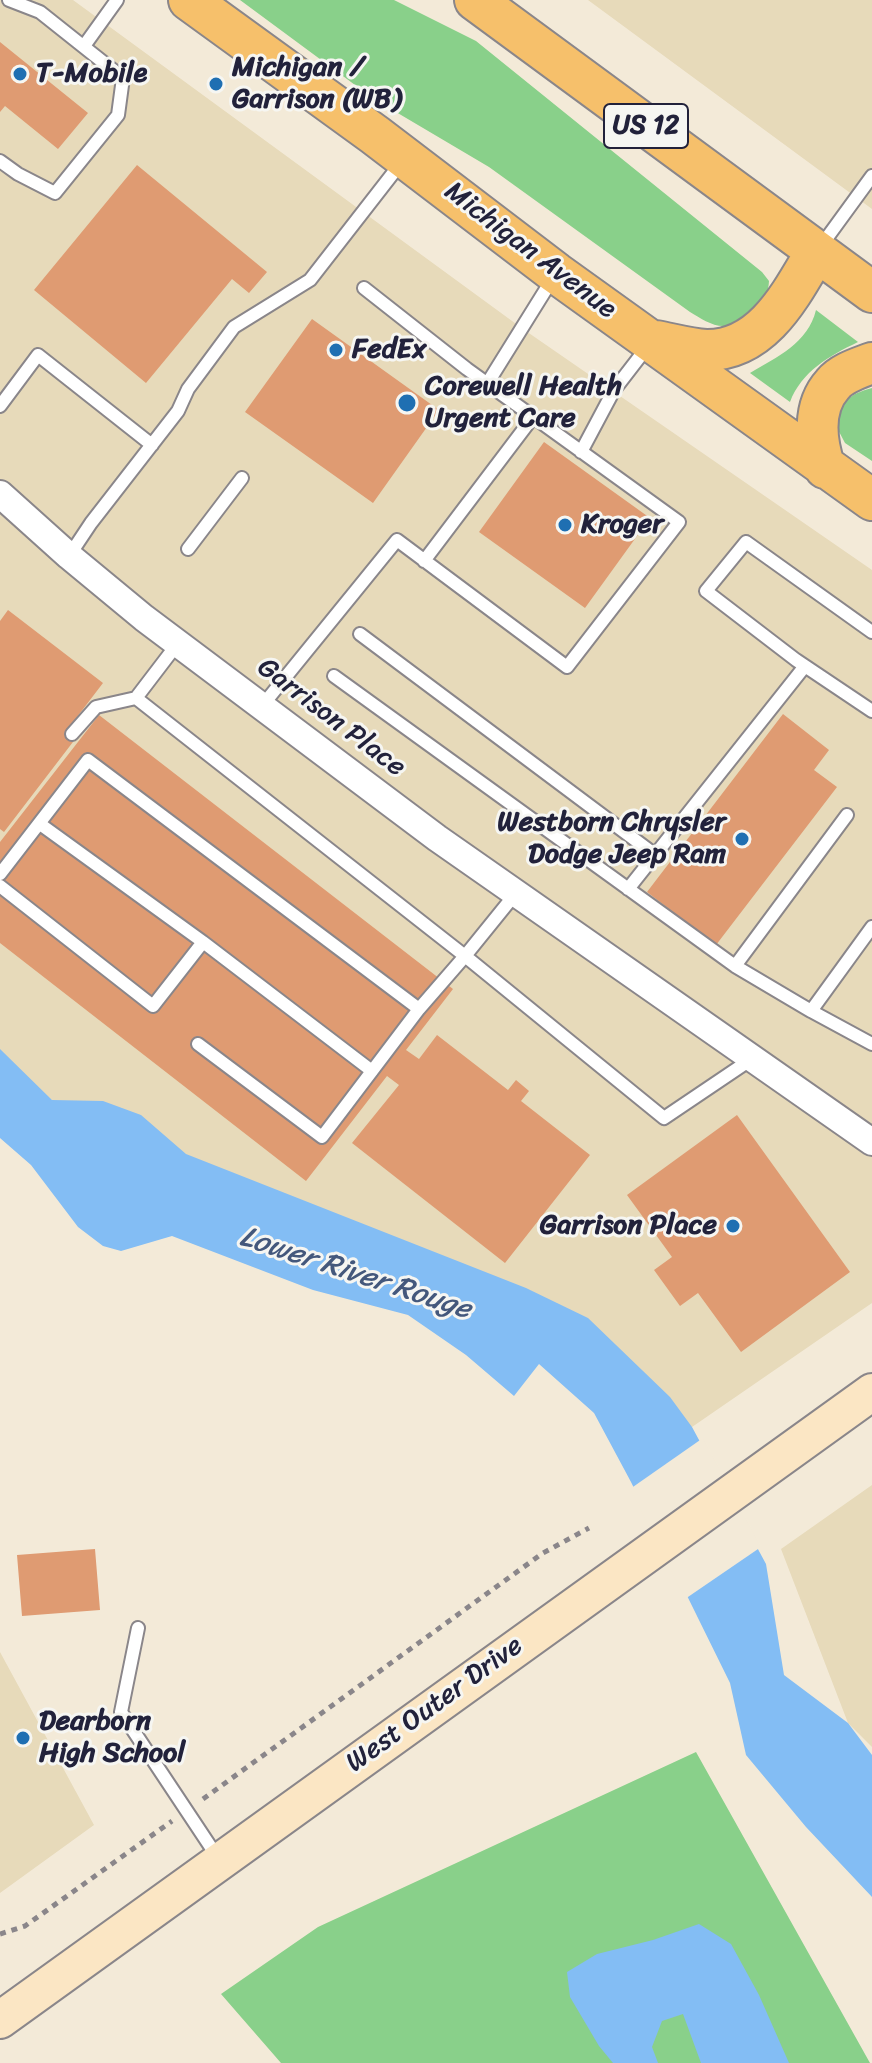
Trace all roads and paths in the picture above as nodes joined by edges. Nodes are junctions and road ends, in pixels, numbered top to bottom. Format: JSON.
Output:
{"nodes":[{"id":1,"x":8,"y":0,"type":"edge"},
{"id":2,"x":117,"y":0,"type":"edge"},
{"id":3,"x":189,"y":0,"type":"edge"},
{"id":4,"x":475,"y":0,"type":"edge"},
{"id":5,"x":0,"y":9,"type":"edge"},
{"id":6,"x":84,"y":46,"type":"junction"},
{"id":7,"x":405,"y":158,"type":"junction"},
{"id":8,"x":0,"y":161,"type":"edge"},
{"id":9,"x":872,"y":176,"type":"edge"},
{"id":10,"x":816,"y":252,"type":"junction"},
{"id":11,"x":556,"y":273,"type":"junction"},
{"id":12,"x":364,"y":288,"type":"dead end"},
{"id":13,"x":872,"y":292,"type":"edge"},
{"id":14,"x":652,"y":340,"type":"junction"},
{"id":15,"x":872,"y":363,"type":"edge"},
{"id":16,"x":487,"y":384,"type":"junction"},
{"id":17,"x":0,"y":406,"type":"edge"},
{"id":18,"x":533,"y":417,"type":"junction"},
{"id":19,"x":152,"y":445,"type":"junction"},
{"id":20,"x":581,"y":452,"type":"junction"},
{"id":21,"x":825,"y":468,"type":"junction"},
{"id":22,"x":242,"y":478,"type":"dead end"},
{"id":23,"x":0,"y":494,"type":"edge"},
{"id":24,"x":872,"y":500,"type":"edge"},
{"id":25,"x":188,"y":549,"type":"dead end"},
{"id":26,"x":69,"y":556,"type":"junction"},
{"id":27,"x":424,"y":561,"type":"junction"},
{"id":28,"x":872,"y":632,"type":"edge"},
{"id":29,"x":360,"y":634,"type":"dead end"},
{"id":30,"x":178,"y":643,"type":"junction"},
{"id":31,"x":805,"y":666,"type":"junction"},
{"id":32,"x":334,"y":676,"type":"dead end"},
{"id":33,"x":136,"y":698,"type":"junction"},
{"id":34,"x":262,"y":706,"type":"junction"},
{"id":35,"x":872,"y":711,"type":"edge"},
{"id":36,"x":72,"y":734,"type":"dead end"},
{"id":37,"x":847,"y":815,"type":"dead end"},
{"id":38,"x":40,"y":824,"type":"junction"},
{"id":39,"x":654,"y":854,"type":"junction"},
{"id":40,"x":0,"y":874,"type":"edge"},
{"id":41,"x":0,"y":886,"type":"edge"},
{"id":42,"x":628,"y":889,"type":"junction"},
{"id":43,"x":516,"y":893,"type":"junction"},
{"id":44,"x":872,"y":927,"type":"edge"},
{"id":45,"x":203,"y":942,"type":"junction"},
{"id":46,"x":465,"y":956,"type":"junction"},
{"id":47,"x":735,"y":966,"type":"junction"},
{"id":48,"x":419,"y":1009,"type":"junction"},
{"id":49,"x":811,"y":1011,"type":"junction"},
{"id":50,"x":198,"y":1044,"type":"dead end"},
{"id":51,"x":872,"y":1044,"type":"edge"},
{"id":52,"x":753,"y":1058,"type":"junction"},
{"id":53,"x":372,"y":1071,"type":"junction"},
{"id":54,"x":872,"y":1142,"type":"edge"},
{"id":55,"x":872,"y":1392,"type":"edge"},
{"id":56,"x":589,"y":1528,"type":"dead end"},
{"id":57,"x":138,"y":1628,"type":"dead end"},
{"id":58,"x":186,"y":1811,"type":"junction"},
{"id":59,"x":220,"y":1861,"type":"junction"},
{"id":60,"x":0,"y":1934,"type":"edge"},
{"id":61,"x":0,"y":2020,"type":"edge"}],
"edges":[{"from":1,"to":5,"type":"lane"},
{"from":1,"to":6,"type":"lane"},
{"from":2,"to":6,"type":"lane"},
{"from":3,"to":7,"type":"main road","name":"Michigan Avenue"},
{"from":4,"to":10,"type":"main road","number":"US 12"},
{"from":6,"to":8,"type":"lane"},
{"from":7,"to":11,"type":"main road","name":"Michigan Avenue"},
{"from":7,"to":19,"type":"lane"},
{"from":9,"to":10,"type":"lane"},
{"from":10,"to":13,"type":"main road","number":"US 12"},
{"from":10,"to":14,"type":"main road"},
{"from":11,"to":14,"type":"main road","name":"Michigan Avenue"},
{"from":11,"to":16,"type":"lane"},
{"from":12,"to":16,"type":"lane"},
{"from":14,"to":20,"type":"lane"},
{"from":14,"to":21,"type":"main road","name":"Michigan Avenue"},
{"from":15,"to":21,"type":"main road"},
{"from":16,"to":18,"type":"lane"},
{"from":17,"to":19,"type":"lane"},
{"from":18,"to":20,"type":"lane"},
{"from":18,"to":27,"type":"lane"},
{"from":19,"to":26,"type":"lane"},
{"from":20,"to":27,"type":"lane"},
{"from":21,"to":24,"type":"main road","name":"Michigan Avenue"},
{"from":22,"to":25,"type":"lane"},
{"from":23,"to":26,"type":"street","name":"Garrison Place"},
{"from":26,"to":30,"type":"street","name":"Garrison Place"},
{"from":27,"to":34,"type":"lane"},
{"from":28,"to":31,"type":"lane"},
{"from":29,"to":39,"type":"lane"},
{"from":30,"to":33,"type":"lane"},
{"from":30,"to":34,"type":"street","name":"Garrison Place"},
{"from":31,"to":35,"type":"lane"},
{"from":31,"to":39,"type":"lane"},
{"from":32,"to":42,"type":"lane"},
{"from":33,"to":36,"type":"lane"},
{"from":33,"to":46,"type":"lane"},
{"from":34,"to":43,"type":"street","name":"Garrison Place"},
{"from":37,"to":47,"type":"lane"},
{"from":38,"to":40,"type":"lane"},
{"from":38,"to":45,"type":"lane"},
{"from":38,"to":48,"type":"lane"},
{"from":39,"to":42,"type":"lane"},
{"from":41,"to":45,"type":"lane"},
{"from":42,"to":47,"type":"lane"},
{"from":43,"to":46,"type":"lane"},
{"from":43,"to":52,"type":"street","name":"Garrison Place"},
{"from":44,"to":49,"type":"lane"},
{"from":45,"to":53,"type":"lane"},
{"from":46,"to":48,"type":"lane"},
{"from":46,"to":52,"type":"lane"},
{"from":47,"to":49,"type":"lane"},
{"from":48,"to":53,"type":"lane"},
{"from":49,"to":51,"type":"lane"},
{"from":50,"to":53,"type":"lane"},
{"from":52,"to":54,"type":"street","name":"Garrison Place"},
{"from":55,"to":59,"type":"main road","name":"West Outer Drive"},
{"from":56,"to":58,"type":"path"},
{"from":57,"to":58,"type":"lane"},
{"from":58,"to":59,"type":"lane"},
{"from":58,"to":60,"type":"path"},
{"from":59,"to":61,"type":"main road","name":"West Outer Drive"}]}
